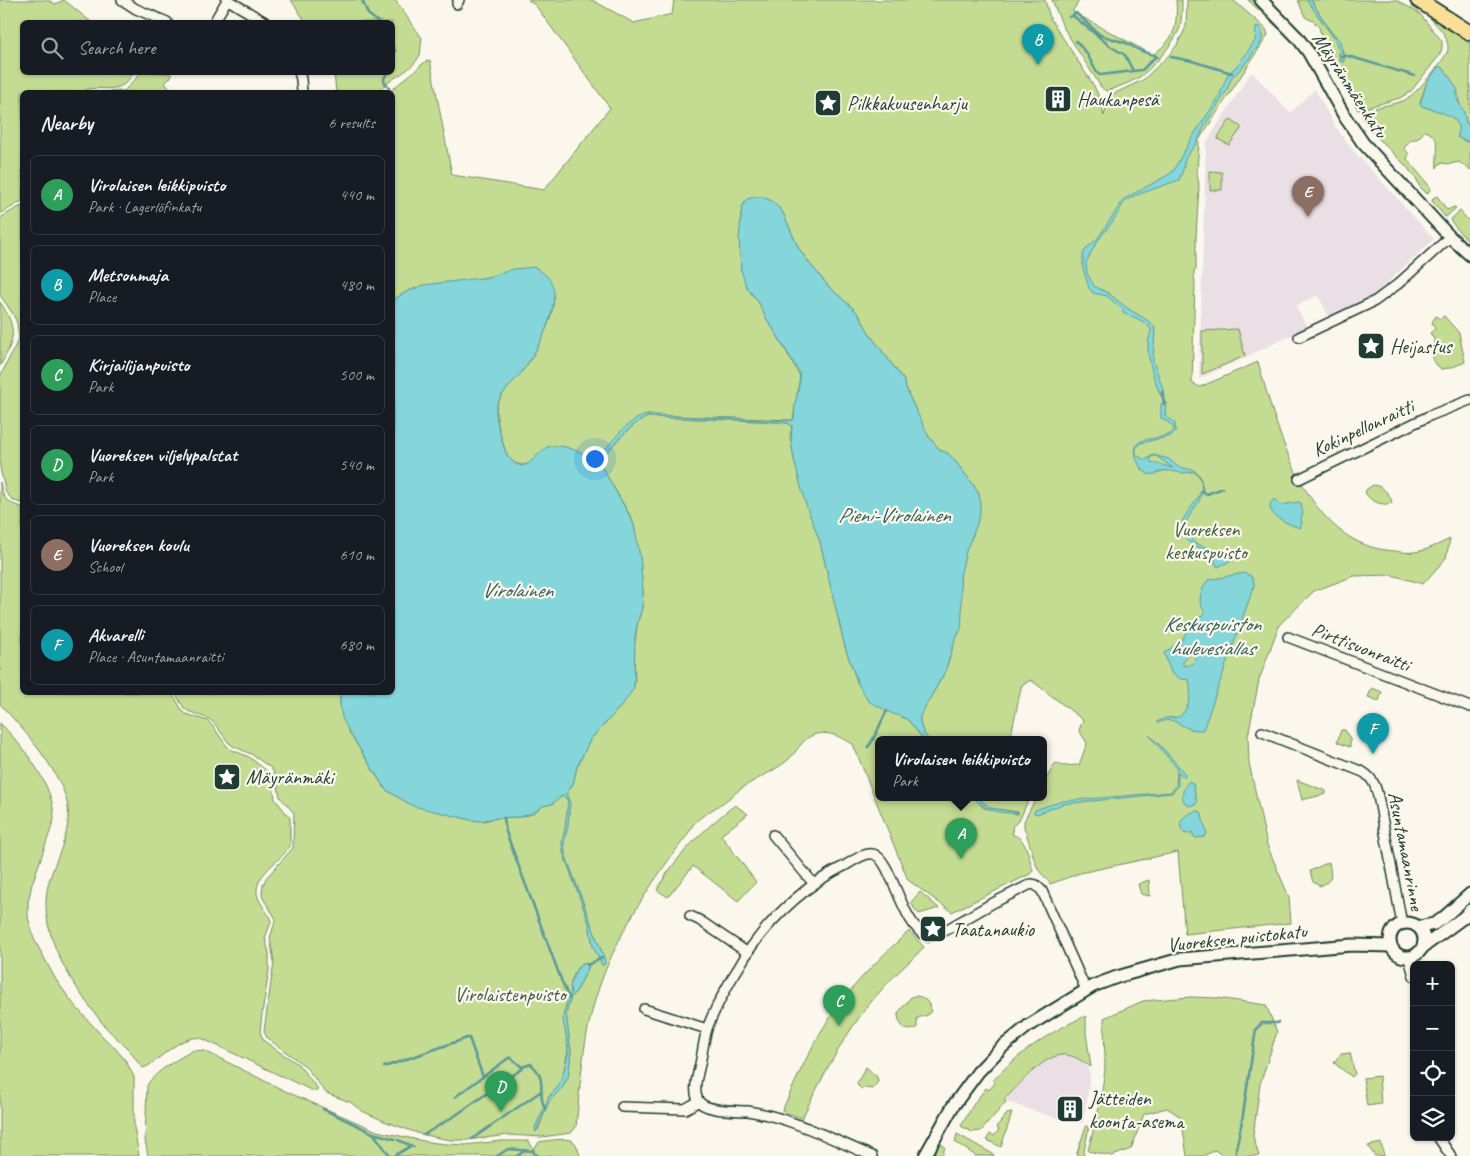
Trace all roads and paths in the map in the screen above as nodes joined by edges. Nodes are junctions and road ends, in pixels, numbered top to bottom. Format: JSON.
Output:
{"nodes":[{"id":1,"x":122,"y":0,"type":"edge"},
{"id":2,"x":228,"y":0,"type":"edge"},
{"id":3,"x":1261,"y":0,"type":"edge"},
{"id":4,"x":1418,"y":0,"type":"edge"},
{"id":5,"x":163,"y":20,"type":"edge"},
{"id":6,"x":215,"y":20,"type":"edge"},
{"id":7,"x":262,"y":20,"type":"edge"},
{"id":8,"x":1470,"y":33,"type":"edge"},
{"id":9,"x":300,"y":75,"type":"edge"},
{"id":10,"x":302,"y":90,"type":"edge"},
{"id":11,"x":1450,"y":237,"type":"junction"},
{"id":12,"x":1470,"y":255,"type":"edge"},
{"id":13,"x":1299,"y":337,"type":"dead end"},
{"id":14,"x":1470,"y":400,"type":"edge"},
{"id":15,"x":1299,"y":479,"type":"dead end"},
{"id":16,"x":1288,"y":637,"type":"dead end"},
{"id":17,"x":1470,"y":707,"type":"edge"},
{"id":18,"x":1262,"y":732,"type":"dead end"},
{"id":19,"x":773,"y":835,"type":"dead end"},
{"id":20,"x":814,"y":884,"type":"junction"},
{"id":21,"x":1470,"y":894,"type":"edge"},
{"id":22,"x":1470,"y":910,"type":"edge"},
{"id":23,"x":690,"y":916,"type":"dead end"},
{"id":24,"x":1402,"y":924,"type":"junction"},
{"id":25,"x":1419,"y":927,"type":"junction"},
{"id":26,"x":1391,"y":941,"type":"junction"},
{"id":27,"x":1423,"y":947,"type":"junction"},
{"id":28,"x":748,"y":953,"type":"junction"},
{"id":29,"x":1409,"y":958,"type":"junction"},
{"id":30,"x":1410,"y":962,"type":"edge"},
{"id":31,"x":1086,"y":990,"type":"junction"},
{"id":32,"x":644,"y":1010,"type":"dead end"},
{"id":33,"x":707,"y":1029,"type":"junction"},
{"id":34,"x":698,"y":1101,"type":"junction"},
{"id":35,"x":622,"y":1107,"type":"dead end"},
{"id":36,"x":1441,"y":1141,"type":"edge"},
{"id":37,"x":872,"y":1156,"type":"edge"},
{"id":38,"x":925,"y":1156,"type":"edge"},
{"id":39,"x":1451,"y":1156,"type":"edge"}],
"edges":[{"from":1,"to":5,"type":"street"},
{"from":2,"to":6,"type":"street"},
{"from":2,"to":7,"type":"street"},
{"from":3,"to":11,"type":"main road","name":"Mäyränmäenkatu"},
{"from":4,"to":8,"type":"main road"},
{"from":9,"to":10,"type":"street"},
{"from":11,"to":12,"type":"main road","name":"Mäyränmäenkatu"},
{"from":11,"to":13,"type":"street"},
{"from":14,"to":15,"type":"street","name":"Kokinpellonraitti"},
{"from":16,"to":17,"type":"street","name":"Pirttisuonraitti"},
{"from":18,"to":24,"type":"street","name":"Asuntamaanrinne"},
{"from":19,"to":20,"type":"street"},
{"from":20,"to":28,"type":"street"},
{"from":20,"to":31,"type":"street"},
{"from":21,"to":25,"type":"main road"},
{"from":22,"to":27,"type":"main road"},
{"from":23,"to":28,"type":"street"},
{"from":24,"to":25,"type":"main road"},
{"from":24,"to":26,"type":"main road"},
{"from":25,"to":27,"type":"main road"},
{"from":26,"to":29,"type":"main road"},
{"from":26,"to":31,"type":"main road","name":"Vuoreksen puistokatu"},
{"from":27,"to":29,"type":"main road"},
{"from":28,"to":33,"type":"street"},
{"from":29,"to":30,"type":"street"},
{"from":31,"to":38,"type":"main road","name":"Vuoreksen puistokatu"},
{"from":32,"to":33,"type":"street"},
{"from":33,"to":34,"type":"street"},
{"from":34,"to":35,"type":"street"},
{"from":34,"to":37,"type":"street"},
{"from":36,"to":39,"type":"street"}]}
